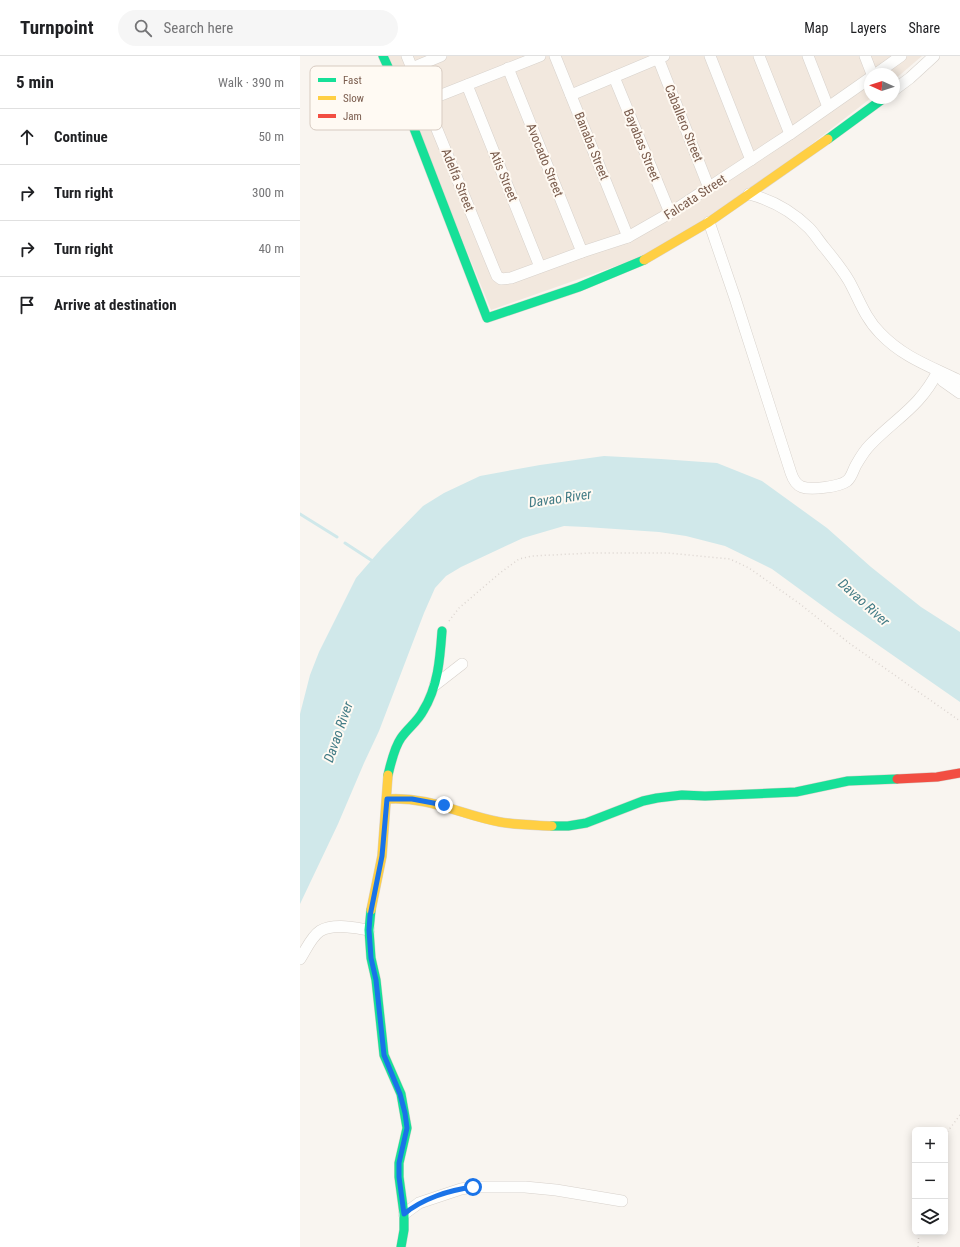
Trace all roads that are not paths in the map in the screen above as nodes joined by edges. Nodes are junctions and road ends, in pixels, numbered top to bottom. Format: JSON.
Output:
{"nodes":[{"id":1,"x":382,"y":56,"type":"edge"},
{"id":2,"x":407,"y":56,"type":"edge"},
{"id":3,"x":441,"y":56,"type":"edge"},
{"id":4,"x":540,"y":56,"type":"edge"},
{"id":5,"x":556,"y":56,"type":"edge"},
{"id":6,"x":710,"y":56,"type":"edge"},
{"id":7,"x":759,"y":56,"type":"edge"},
{"id":8,"x":808,"y":56,"type":"edge"},
{"id":9,"x":865,"y":56,"type":"edge"},
{"id":10,"x":901,"y":56,"type":"edge"},
{"id":11,"x":934,"y":56,"type":"edge"},
{"id":12,"x":661,"y":57,"type":"edge"},
{"id":13,"x":387,"y":66,"type":"edge"},
{"id":14,"x":411,"y":66,"type":"edge"},
{"id":15,"x":417,"y":66,"type":"edge"},
{"id":16,"x":508,"y":68,"type":"junction"},
{"id":17,"x":870,"y":68,"type":"edge"},
{"id":18,"x":884,"y":68,"type":"edge"},
{"id":19,"x":614,"y":77,"type":"junction"},
{"id":20,"x":864,"y":82,"type":"edge"},
{"id":21,"x":467,"y":85,"type":"junction"},
{"id":22,"x":900,"y":86,"type":"edge"},
{"id":23,"x":442,"y":95,"type":"edge"},
{"id":24,"x":571,"y":95,"type":"junction"},
{"id":25,"x":876,"y":104,"type":"edge"},
{"id":26,"x":828,"y":107,"type":"junction"},
{"id":27,"x":415,"y":130,"type":"edge"},
{"id":28,"x":438,"y":130,"type":"edge"},
{"id":29,"x":790,"y":134,"type":"junction"},
{"id":30,"x":751,"y":160,"type":"junction"},
{"id":31,"x":709,"y":188,"type":"junction"},
{"id":32,"x":749,"y":194,"type":"junction"},
{"id":33,"x":670,"y":213,"type":"junction"},
{"id":34,"x":709,"y":222,"type":"junction"},
{"id":35,"x":628,"y":237,"type":"junction"},
{"id":36,"x":582,"y":252,"type":"junction"},
{"id":37,"x":540,"y":267,"type":"junction"},
{"id":38,"x":501,"y":279,"type":"joint"},
{"id":39,"x":938,"y":372,"type":"junction"},
{"id":40,"x":960,"y":382,"type":"edge"},
{"id":41,"x":960,"y":393,"type":"edge"},
{"id":42,"x":442,"y":631,"type":"road end"},
{"id":43,"x":462,"y":664,"type":"dead end"},
{"id":44,"x":435,"y":685,"type":"junction"},
{"id":45,"x":960,"y":773,"type":"edge"},
{"id":46,"x":387,"y":799,"type":"junction"},
{"id":47,"x":369,"y":930,"type":"junction"},
{"id":48,"x":300,"y":958,"type":"edge"},
{"id":49,"x":622,"y":1201,"type":"dead end"},
{"id":50,"x":404,"y":1214,"type":"junction"},
{"id":51,"x":401,"y":1247,"type":"edge"}],
"edges":[{"from":1,"to":13,"type":"street"},
{"from":2,"to":14,"type":"street","name":"Adelfa Street"},
{"from":3,"to":15,"type":"street"},
{"from":4,"to":16,"type":"street"},
{"from":5,"to":24,"type":"street","name":"Banaba Street"},
{"from":6,"to":30,"type":"street"},
{"from":7,"to":29,"type":"street"},
{"from":8,"to":26,"type":"street"},
{"from":9,"to":17,"type":"street"},
{"from":10,"to":18,"type":"street"},
{"from":11,"to":22,"type":"street"},
{"from":12,"to":19,"type":"street"},
{"from":12,"to":31,"type":"street","name":"Caballero Street"},
{"from":16,"to":21,"type":"street"},
{"from":16,"to":36,"type":"street","name":"Avocado Street"},
{"from":19,"to":24,"type":"street"},
{"from":19,"to":33,"type":"street","name":"Bayabas Street"},
{"from":20,"to":26,"type":"street","name":"Falcata Street"},
{"from":21,"to":23,"type":"street"},
{"from":21,"to":37,"type":"street","name":"Atis Street"},
{"from":24,"to":35,"type":"street","name":"Banaba Street"},
{"from":25,"to":32,"type":"street"},
{"from":26,"to":29,"type":"street","name":"Falcata Street"},
{"from":27,"to":34,"type":"street"},
{"from":28,"to":38,"type":"street","name":"Adelfa Street"},
{"from":29,"to":30,"type":"street","name":"Falcata Street"},
{"from":30,"to":31,"type":"street","name":"Falcata Street"},
{"from":31,"to":33,"type":"street","name":"Falcata Street"},
{"from":32,"to":34,"type":"street"},
{"from":32,"to":39,"type":"street"},
{"from":33,"to":35,"type":"street","name":"Falcata Street"},
{"from":34,"to":39,"type":"street"},
{"from":35,"to":36,"type":"street","name":"Falcata Street"},
{"from":36,"to":37,"type":"street","name":"Falcata Street"},
{"from":37,"to":38,"type":"street","name":"Falcata Street"},
{"from":39,"to":40,"type":"street"},
{"from":39,"to":41,"type":"street"},
{"from":42,"to":44,"type":"street"},
{"from":43,"to":44,"type":"street"},
{"from":44,"to":46,"type":"street"},
{"from":45,"to":46,"type":"street"},
{"from":46,"to":47,"type":"street"},
{"from":47,"to":48,"type":"street"},
{"from":47,"to":50,"type":"street"},
{"from":49,"to":50,"type":"street"},
{"from":50,"to":51,"type":"street"}]}
